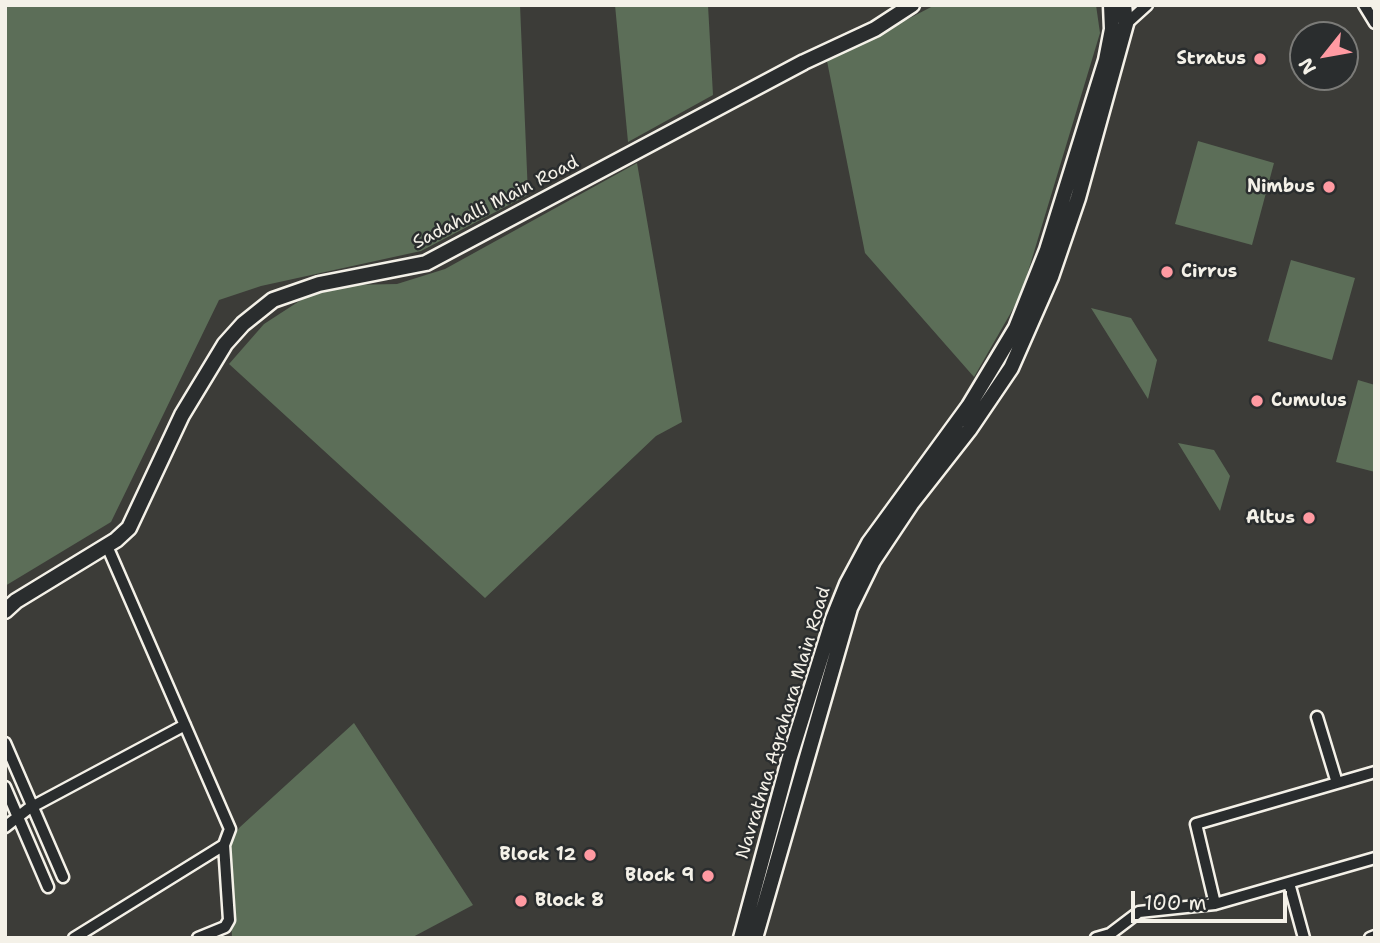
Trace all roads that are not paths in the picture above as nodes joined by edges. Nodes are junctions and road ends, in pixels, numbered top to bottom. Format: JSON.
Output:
{"nodes":[{"id":1,"x":912,"y":5,"type":"edge"},
{"id":2,"x":1111,"y":5,"type":"edge"},
{"id":3,"x":1124,"y":5,"type":"edge"},
{"id":4,"x":1147,"y":5,"type":"edge"},
{"id":5,"x":1364,"y":5,"type":"edge"},
{"id":6,"x":1375,"y":23,"type":"edge"},
{"id":7,"x":1126,"y":24,"type":"junction"},
{"id":8,"x":1106,"y":80,"type":"junction"},
{"id":9,"x":107,"y":546,"type":"junction"},
{"id":10,"x":5,"y":611,"type":"edge"},
{"id":11,"x":1317,"y":717,"type":"dead end"},
{"id":12,"x":808,"y":721,"type":"junction"},
{"id":13,"x":185,"y":725,"type":"junction"},
{"id":14,"x":5,"y":743,"type":"edge"},
{"id":15,"x":1375,"y":772,"type":"edge"},
{"id":16,"x":1337,"y":783,"type":"junction"},
{"id":17,"x":5,"y":787,"type":"edge"},
{"id":18,"x":33,"y":806,"type":"junction"},
{"id":19,"x":18,"y":817,"type":"junction"},
{"id":20,"x":5,"y":827,"type":"edge"},
{"id":21,"x":224,"y":845,"type":"junction"},
{"id":22,"x":1375,"y":858,"type":"edge"},
{"id":23,"x":63,"y":877,"type":"dead end"},
{"id":24,"x":1289,"y":883,"type":"junction"},
{"id":25,"x":48,"y":887,"type":"dead end"},
{"id":26,"x":1215,"y":904,"type":"junction"},
{"id":27,"x":1110,"y":936,"type":"edge"},
{"id":28,"x":74,"y":938,"type":"edge"},
{"id":29,"x":198,"y":938,"type":"edge"},
{"id":30,"x":741,"y":938,"type":"edge"},
{"id":31,"x":755,"y":938,"type":"edge"},
{"id":32,"x":1096,"y":938,"type":"edge"},
{"id":33,"x":1304,"y":938,"type":"edge"}],
"edges":[{"from":1,"to":9,"type":"street","name":"Sadahalli Main Road"},
{"from":2,"to":8,"type":"street","name":"Navrathna Agrahara Main Road"},
{"from":3,"to":7,"type":"street","name":"Navrathna Agrahara Main Road"},
{"from":4,"to":7,"type":"street"},
{"from":5,"to":6,"type":"street"},
{"from":7,"to":8,"type":"street","name":"Navrathna Agrahara Main Road"},
{"from":8,"to":12,"type":"street","name":"Navrathna Agrahara Main Road"},
{"from":9,"to":10,"type":"street","name":"Sadahalli Main Road"},
{"from":9,"to":13,"type":"street"},
{"from":11,"to":16,"type":"street"},
{"from":12,"to":30,"type":"street","name":"Navrathna Agrahara Main Road"},
{"from":12,"to":31,"type":"street","name":"Navrathna Agrahara Main Road"},
{"from":13,"to":18,"type":"street"},
{"from":13,"to":21,"type":"street"},
{"from":14,"to":18,"type":"street"},
{"from":15,"to":16,"type":"street"},
{"from":16,"to":26,"type":"street"},
{"from":17,"to":19,"type":"street"},
{"from":18,"to":19,"type":"street"},
{"from":18,"to":23,"type":"street"},
{"from":19,"to":20,"type":"street"},
{"from":19,"to":25,"type":"street"},
{"from":21,"to":28,"type":"street"},
{"from":21,"to":29,"type":"street"},
{"from":22,"to":24,"type":"street"},
{"from":24,"to":26,"type":"street"},
{"from":24,"to":33,"type":"street"},
{"from":26,"to":27,"type":"street"},
{"from":27,"to":32,"type":"street"}]}
